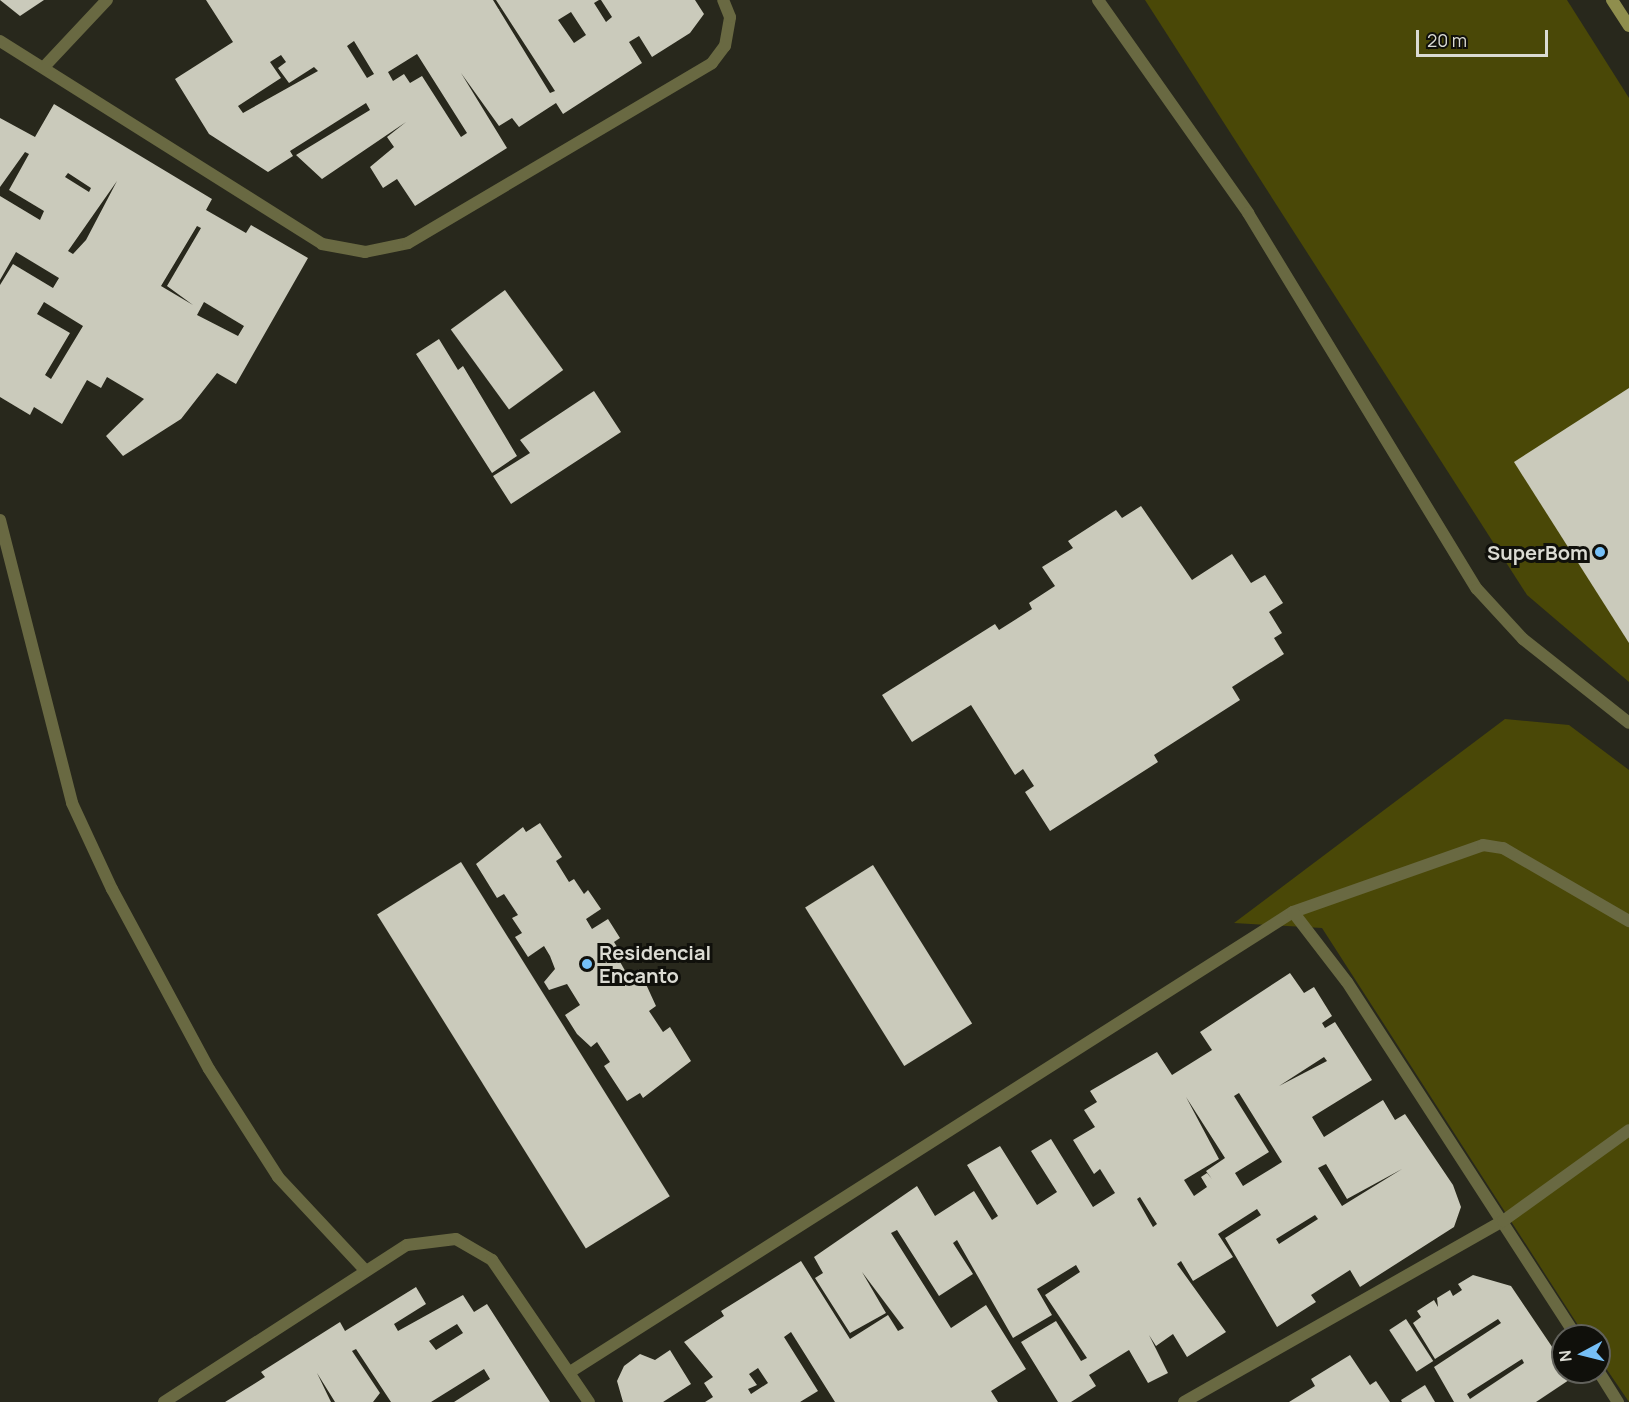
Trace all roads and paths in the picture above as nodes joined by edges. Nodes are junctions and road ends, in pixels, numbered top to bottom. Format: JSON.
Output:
{"nodes":[{"id":1,"x":107,"y":0,"type":"edge"},
{"id":2,"x":723,"y":0,"type":"edge"},
{"id":3,"x":1098,"y":0,"type":"edge"},
{"id":4,"x":1612,"y":0,"type":"edge"},
{"id":5,"x":1629,"y":26,"type":"edge"},
{"id":6,"x":0,"y":41,"type":"edge"},
{"id":7,"x":44,"y":67,"type":"junction"},
{"id":8,"x":0,"y":520,"type":"edge"},
{"id":9,"x":1629,"y":723,"type":"edge"},
{"id":10,"x":1293,"y":912,"type":"junction"},
{"id":11,"x":1629,"y":921,"type":"edge"},
{"id":12,"x":1629,"y":1130,"type":"edge"},
{"id":13,"x":1503,"y":1221,"type":"junction"},
{"id":14,"x":365,"y":1270,"type":"junction"},
{"id":15,"x":1568,"y":1324,"type":"edge"},
{"id":16,"x":570,"y":1372,"type":"junction"},
{"id":17,"x":1607,"y":1384,"type":"edge"},
{"id":18,"x":164,"y":1402,"type":"edge"},
{"id":19,"x":589,"y":1402,"type":"edge"},
{"id":20,"x":1184,"y":1402,"type":"edge"},
{"id":21,"x":1618,"y":1402,"type":"edge"}],
"edges":[{"from":1,"to":7,"type":"street"},
{"from":2,"to":7,"type":"street"},
{"from":3,"to":9,"type":"street"},
{"from":4,"to":5,"type":"main road"},
{"from":6,"to":7,"type":"street"},
{"from":8,"to":14,"type":"street"},
{"from":10,"to":11,"type":"street"},
{"from":10,"to":13,"type":"street"},
{"from":10,"to":16,"type":"street"},
{"from":12,"to":13,"type":"street"},
{"from":13,"to":15,"type":"street"},
{"from":13,"to":20,"type":"street"},
{"from":14,"to":16,"type":"street"},
{"from":14,"to":18,"type":"street"},
{"from":16,"to":19,"type":"street"},
{"from":17,"to":21,"type":"street"}]}
